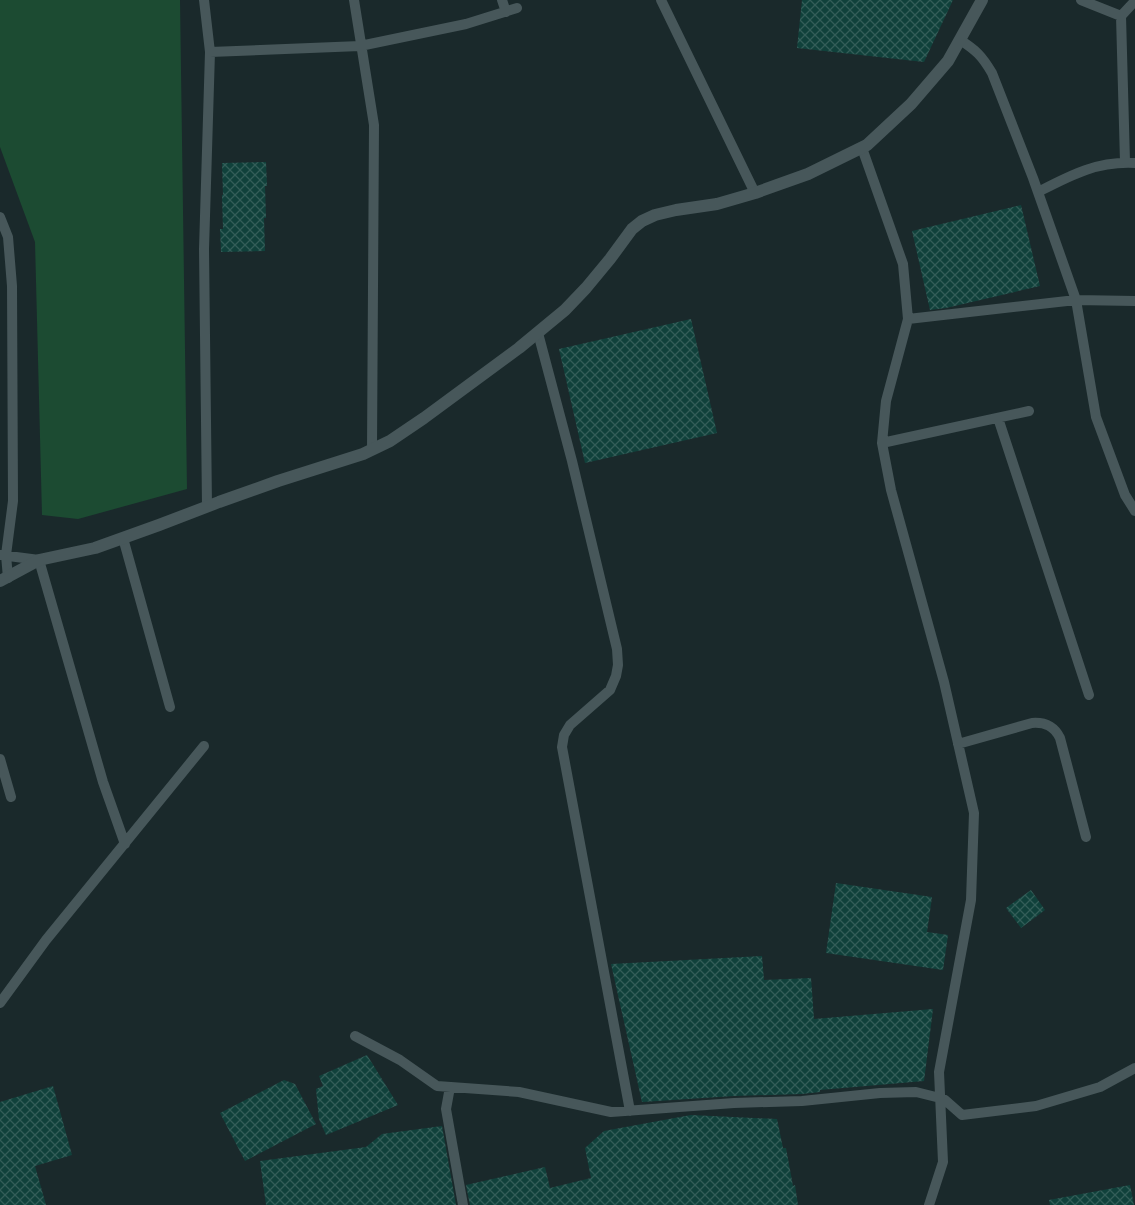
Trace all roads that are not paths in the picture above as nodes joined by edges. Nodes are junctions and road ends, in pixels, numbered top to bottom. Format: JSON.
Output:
{"nodes":[{"id":1,"x":204,"y":0,"type":"edge"},
{"id":2,"x":354,"y":0,"type":"edge"},
{"id":3,"x":502,"y":0,"type":"edge"},
{"id":4,"x":661,"y":0,"type":"edge"},
{"id":5,"x":982,"y":0,"type":"edge"},
{"id":6,"x":1081,"y":0,"type":"edge"},
{"id":7,"x":1135,"y":1,"type":"edge"},
{"id":8,"x":517,"y":8,"type":"dead end"},
{"id":9,"x":506,"y":12,"type":"junction"},
{"id":10,"x":1122,"y":16,"type":"junction"},
{"id":11,"x":960,"y":40,"type":"junction"},
{"id":12,"x":360,"y":46,"type":"junction"},
{"id":13,"x":210,"y":52,"type":"junction"},
{"id":14,"x":862,"y":148,"type":"junction"},
{"id":15,"x":1130,"y":162,"type":"edge"},
{"id":16,"x":1038,"y":192,"type":"junction"},
{"id":17,"x":755,"y":193,"type":"junction"},
{"id":18,"x":0,"y":217,"type":"edge"},
{"id":19,"x":1076,"y":300,"type":"junction"},
{"id":20,"x":1135,"y":301,"type":"edge"},
{"id":21,"x":908,"y":320,"type":"junction"},
{"id":22,"x":538,"y":332,"type":"junction"},
{"id":23,"x":1029,"y":410,"type":"dead end"},
{"id":24,"x":998,"y":418,"type":"junction"},
{"id":25,"x":882,"y":443,"type":"junction"},
{"id":26,"x":372,"y":449,"type":"junction"},
{"id":27,"x":207,"y":506,"type":"junction"},
{"id":28,"x":1135,"y":511,"type":"edge"},
{"id":29,"x":123,"y":538,"type":"junction"},
{"id":30,"x":3,"y":555,"type":"edge"},
{"id":31,"x":39,"y":560,"type":"junction"},
{"id":32,"x":4,"y":580,"type":"edge"},
{"id":33,"x":1089,"y":695,"type":"dead end"},
{"id":34,"x":170,"y":707,"type":"dead end"},
{"id":35,"x":958,"y":744,"type":"junction"},
{"id":36,"x":204,"y":746,"type":"dead end"},
{"id":37,"x":0,"y":758,"type":"edge"},
{"id":38,"x":11,"y":797,"type":"dead end"},
{"id":39,"x":1086,"y":837,"type":"dead end"},
{"id":40,"x":125,"y":844,"type":"junction"},
{"id":41,"x":0,"y":1003,"type":"edge"},
{"id":42,"x":355,"y":1036,"type":"dead end"},
{"id":43,"x":1135,"y":1068,"type":"edge"},
{"id":44,"x":450,"y":1087,"type":"junction"},
{"id":45,"x":940,"y":1098,"type":"junction"},
{"id":46,"x":630,"y":1111,"type":"junction"},
{"id":47,"x":463,"y":1205,"type":"edge"},
{"id":48,"x":929,"y":1205,"type":"edge"}],
"edges":[{"from":1,"to":13,"type":"street"},
{"from":2,"to":12,"type":"street"},
{"from":3,"to":9,"type":"street"},
{"from":4,"to":17,"type":"street"},
{"from":5,"to":11,"type":"street"},
{"from":6,"to":10,"type":"street"},
{"from":7,"to":10,"type":"street"},
{"from":8,"to":9,"type":"street"},
{"from":9,"to":12,"type":"street"},
{"from":10,"to":15,"type":"street"},
{"from":11,"to":14,"type":"street"},
{"from":11,"to":16,"type":"street"},
{"from":12,"to":13,"type":"street"},
{"from":12,"to":26,"type":"street"},
{"from":13,"to":27,"type":"street"},
{"from":14,"to":17,"type":"street"},
{"from":14,"to":21,"type":"street"},
{"from":15,"to":16,"type":"street"},
{"from":16,"to":19,"type":"street"},
{"from":17,"to":22,"type":"street"},
{"from":18,"to":30,"type":"street"},
{"from":19,"to":20,"type":"street"},
{"from":19,"to":21,"type":"street"},
{"from":19,"to":28,"type":"street"},
{"from":21,"to":25,"type":"street"},
{"from":22,"to":26,"type":"street"},
{"from":22,"to":46,"type":"street"},
{"from":23,"to":24,"type":"street"},
{"from":24,"to":25,"type":"street"},
{"from":24,"to":33,"type":"street"},
{"from":25,"to":35,"type":"street"},
{"from":26,"to":27,"type":"street"},
{"from":27,"to":29,"type":"street"},
{"from":29,"to":31,"type":"street"},
{"from":29,"to":34,"type":"street"},
{"from":30,"to":31,"type":"street"},
{"from":30,"to":32,"type":"street"},
{"from":31,"to":32,"type":"street"},
{"from":31,"to":40,"type":"street"},
{"from":35,"to":39,"type":"street"},
{"from":35,"to":45,"type":"street"},
{"from":36,"to":40,"type":"street"},
{"from":37,"to":38,"type":"street"},
{"from":40,"to":41,"type":"street"},
{"from":42,"to":44,"type":"street"},
{"from":43,"to":45,"type":"street"},
{"from":44,"to":46,"type":"street"},
{"from":44,"to":47,"type":"street"},
{"from":45,"to":46,"type":"street"},
{"from":45,"to":48,"type":"street"}]}
